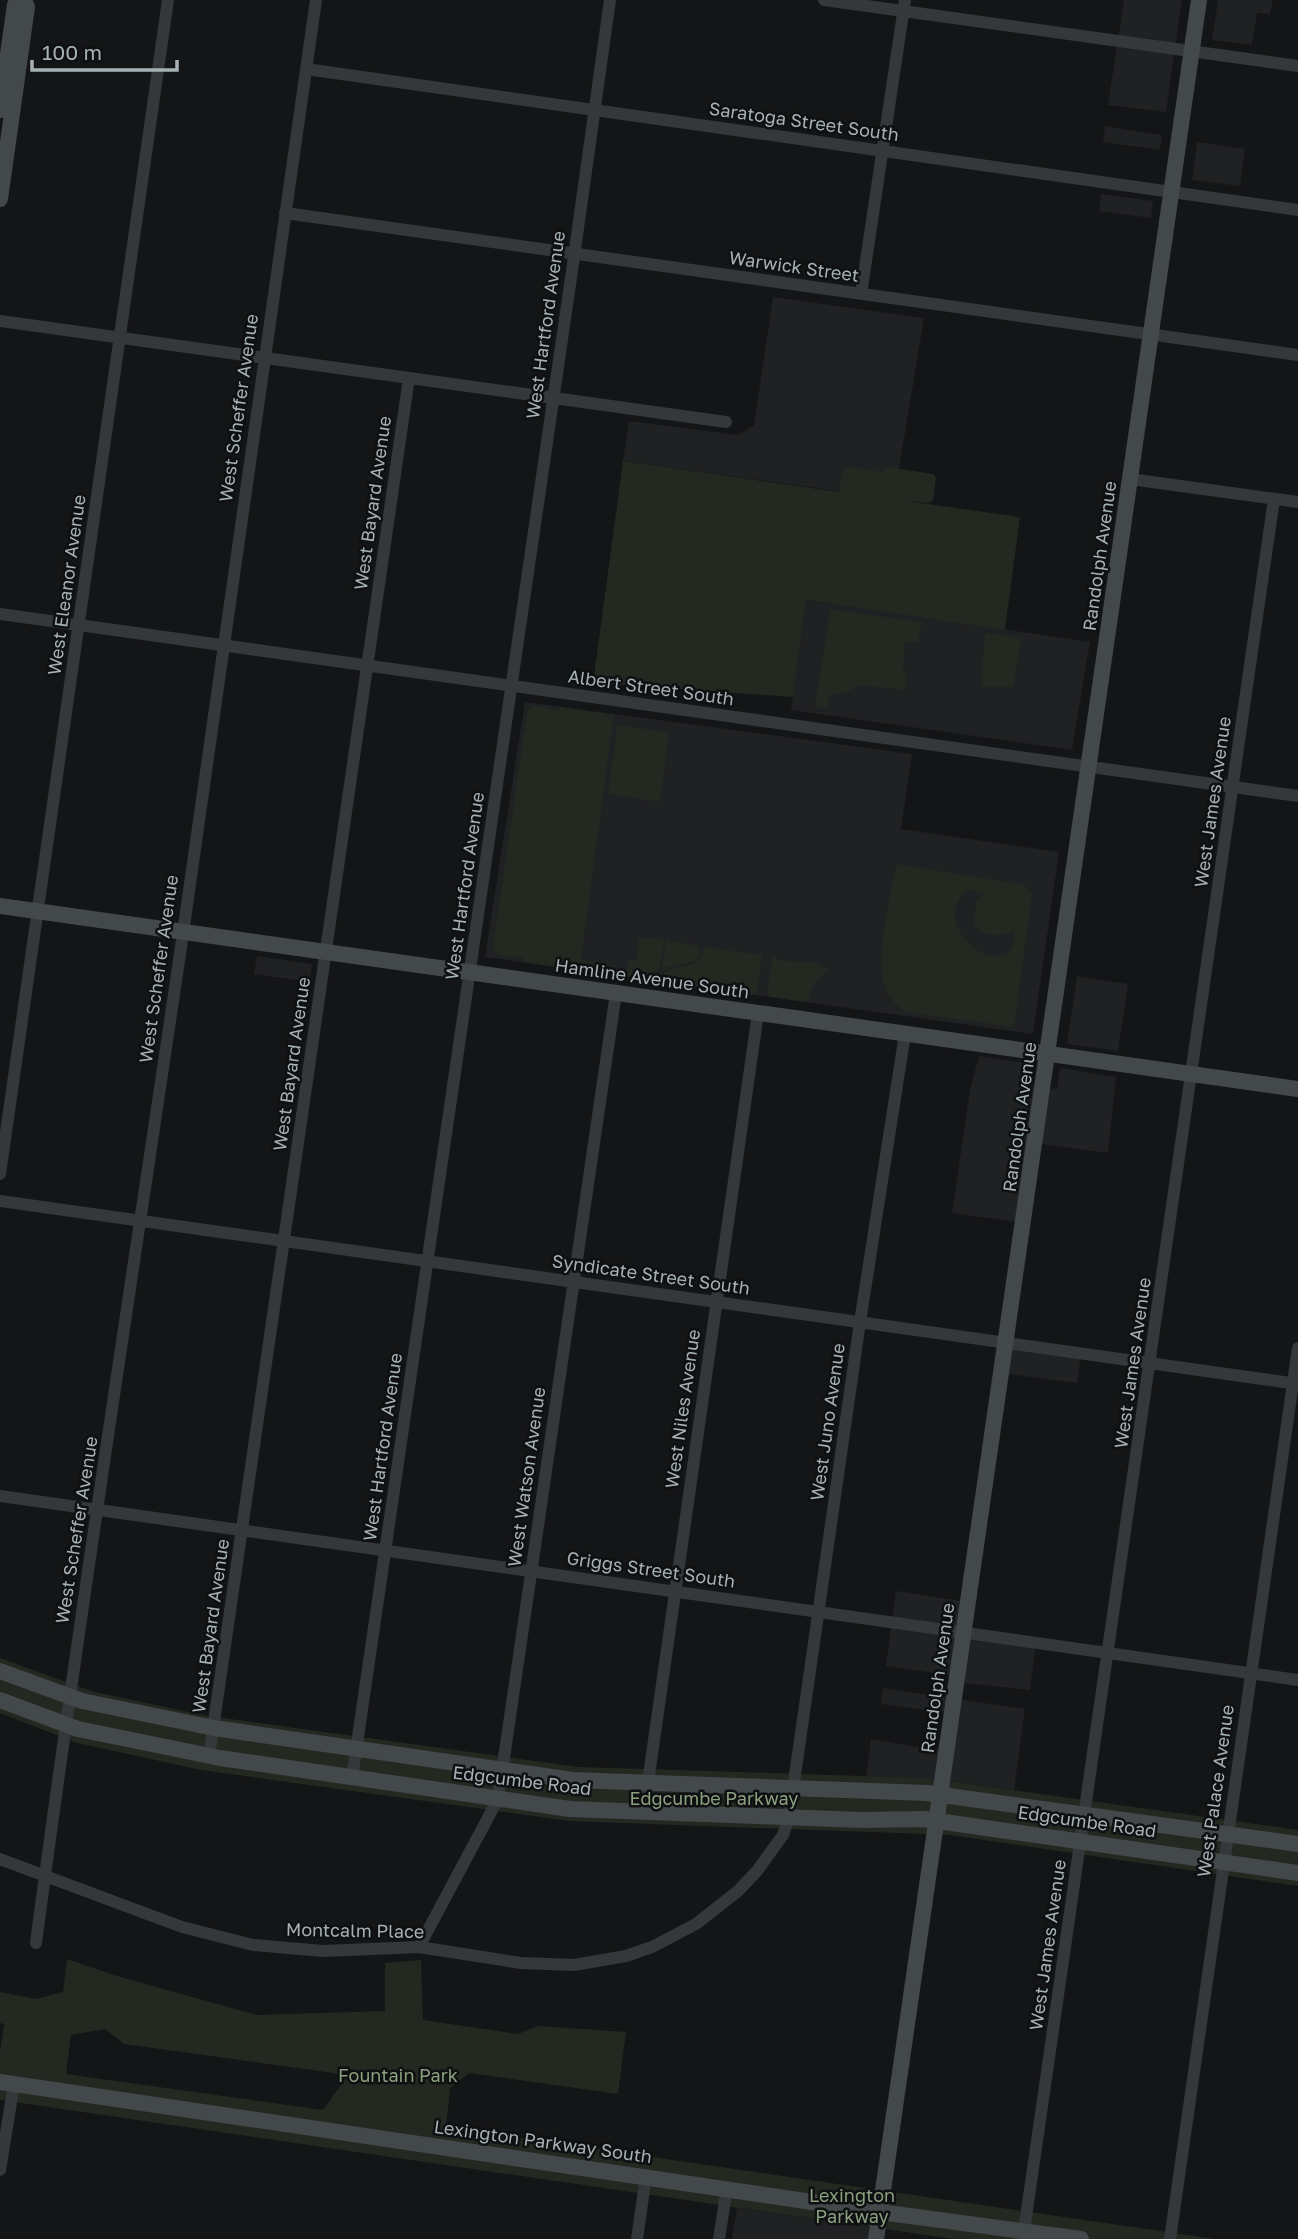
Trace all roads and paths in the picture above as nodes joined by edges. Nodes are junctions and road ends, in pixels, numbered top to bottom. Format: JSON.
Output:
{"nodes":[{"id":1,"x":22,"y":0,"type":"edge"},
{"id":2,"x":168,"y":0,"type":"edge"},
{"id":3,"x":316,"y":0,"type":"edge"},
{"id":4,"x":610,"y":0,"type":"edge"},
{"id":5,"x":824,"y":0,"type":"edge"},
{"id":6,"x":1199,"y":0,"type":"edge"},
{"id":7,"x":904,"y":6,"type":"edge"},
{"id":8,"x":1191,"y":51,"type":"junction"},
{"id":9,"x":1298,"y":66,"type":"edge"},
{"id":10,"x":306,"y":69,"type":"junction"},
{"id":11,"x":0,"y":110,"type":"edge"},
{"id":12,"x":595,"y":110,"type":"junction"},
{"id":13,"x":883,"y":150,"type":"junction"},
{"id":14,"x":1171,"y":192,"type":"junction"},
{"id":15,"x":0,"y":199,"type":"edge"},
{"id":16,"x":1298,"y":210,"type":"edge"},
{"id":17,"x":285,"y":213,"type":"junction"},
{"id":18,"x":575,"y":253,"type":"junction"},
{"id":19,"x":860,"y":294,"type":"junction"},
{"id":20,"x":0,"y":321,"type":"edge"},
{"id":21,"x":1151,"y":334,"type":"junction"},
{"id":22,"x":120,"y":338,"type":"junction"},
{"id":23,"x":1298,"y":355,"type":"edge"},
{"id":24,"x":264,"y":358,"type":"junction"},
{"id":25,"x":409,"y":378,"type":"junction"},
{"id":26,"x":554,"y":398,"type":"junction"},
{"id":27,"x":726,"y":422,"type":"dead end"},
{"id":28,"x":1130,"y":479,"type":"junction"},
{"id":29,"x":1274,"y":499,"type":"junction"},
{"id":30,"x":1298,"y":502,"type":"edge"},
{"id":31,"x":0,"y":614,"type":"edge"},
{"id":32,"x":79,"y":625,"type":"junction"},
{"id":33,"x":223,"y":646,"type":"junction"},
{"id":34,"x":368,"y":666,"type":"junction"},
{"id":35,"x":512,"y":686,"type":"junction"},
{"id":36,"x":1089,"y":766,"type":"junction"},
{"id":37,"x":1233,"y":787,"type":"junction"},
{"id":38,"x":1298,"y":796,"type":"edge"},
{"id":39,"x":0,"y":906,"type":"edge"},
{"id":40,"x":38,"y":911,"type":"junction"},
{"id":41,"x":183,"y":932,"type":"junction"},
{"id":42,"x":326,"y":953,"type":"junction"},
{"id":43,"x":470,"y":973,"type":"junction"},
{"id":44,"x":616,"y":993,"type":"junction"},
{"id":45,"x":758,"y":1013,"type":"junction"},
{"id":46,"x":905,"y":1034,"type":"junction"},
{"id":47,"x":1048,"y":1054,"type":"junction"},
{"id":48,"x":1192,"y":1074,"type":"junction"},
{"id":49,"x":1298,"y":1089,"type":"edge"},
{"id":50,"x":0,"y":1174,"type":"edge"},
{"id":51,"x":0,"y":1201,"type":"edge"},
{"id":52,"x":140,"y":1221,"type":"junction"},
{"id":53,"x":285,"y":1241,"type":"junction"},
{"id":54,"x":428,"y":1262,"type":"junction"},
{"id":55,"x":573,"y":1282,"type":"junction"},
{"id":56,"x":716,"y":1302,"type":"junction"},
{"id":57,"x":860,"y":1322,"type":"junction"},
{"id":58,"x":1007,"y":1343,"type":"junction"},
{"id":59,"x":1298,"y":1348,"type":"edge"},
{"id":60,"x":1150,"y":1363,"type":"junction"},
{"id":61,"x":1295,"y":1384,"type":"edge"},
{"id":62,"x":0,"y":1496,"type":"edge"},
{"id":63,"x":99,"y":1510,"type":"junction"},
{"id":64,"x":243,"y":1530,"type":"junction"},
{"id":65,"x":386,"y":1550,"type":"junction"},
{"id":66,"x":531,"y":1571,"type":"junction"},
{"id":67,"x":674,"y":1591,"type":"junction"},
{"id":68,"x":818,"y":1612,"type":"junction"},
{"id":69,"x":964,"y":1633,"type":"junction"},
{"id":70,"x":1108,"y":1653,"type":"junction"},
{"id":71,"x":0,"y":1671,"type":"edge"},
{"id":72,"x":1250,"y":1673,"type":"junction"},
{"id":73,"x":1298,"y":1680,"type":"edge"},
{"id":74,"x":70,"y":1697,"type":"junction"},
{"id":75,"x":0,"y":1700,"type":"edge"},
{"id":76,"x":66,"y":1726,"type":"junction"},
{"id":77,"x":214,"y":1728,"type":"junction"},
{"id":78,"x":356,"y":1749,"type":"junction"},
{"id":79,"x":209,"y":1756,"type":"junction"},
{"id":80,"x":502,"y":1770,"type":"junction"},
{"id":81,"x":352,"y":1778,"type":"junction"},
{"id":82,"x":647,"y":1783,"type":"junction"},
{"id":83,"x":793,"y":1788,"type":"junction"},
{"id":84,"x":940,"y":1795,"type":"junction"},
{"id":85,"x":498,"y":1799,"type":"junction"},
{"id":86,"x":644,"y":1810,"type":"junction"},
{"id":87,"x":1085,"y":1814,"type":"junction"},
{"id":88,"x":789,"y":1816,"type":"junction"},
{"id":89,"x":937,"y":1821,"type":"junction"},
{"id":90,"x":1228,"y":1835,"type":"junction"},
{"id":91,"x":1081,"y":1841,"type":"junction"},
{"id":92,"x":1298,"y":1844,"type":"edge"},
{"id":93,"x":0,"y":1859,"type":"edge"},
{"id":94,"x":1224,"y":1861,"type":"junction"},
{"id":95,"x":1298,"y":1873,"type":"edge"},
{"id":96,"x":45,"y":1875,"type":"junction"},
{"id":97,"x":36,"y":1943,"type":"dead end"},
{"id":98,"x":419,"y":1947,"type":"junction"},
{"id":99,"x":7,"y":2083,"type":"edge"},
{"id":100,"x":0,"y":2170,"type":"edge"},
{"id":101,"x":646,"y":2176,"type":"junction"},
{"id":102,"x":727,"y":2188,"type":"junction"},
{"id":103,"x":880,"y":2212,"type":"junction"},
{"id":104,"x":1018,"y":2233,"type":"edge"},
{"id":105,"x":637,"y":2239,"type":"edge"},
{"id":106,"x":719,"y":2239,"type":"edge"},
{"id":107,"x":876,"y":2239,"type":"edge"},
{"id":108,"x":1081,"y":2239,"type":"edge"},
{"id":109,"x":1170,"y":2239,"type":"edge"}],
"edges":[{"from":1,"to":11,"type":"street"},
{"from":1,"to":15,"type":"street"},
{"from":2,"to":22,"type":"street","name":"West Eleanor Avenue"},
{"from":3,"to":10,"type":"street","name":"West Scheffer Avenue"},
{"from":4,"to":12,"type":"street","name":"West Hartford Avenue"},
{"from":5,"to":7,"type":"street"},
{"from":6,"to":8,"type":"street","name":"Randolph Avenue"},
{"from":7,"to":8,"type":"street"},
{"from":7,"to":13,"type":"street"},
{"from":8,"to":9,"type":"street"},
{"from":8,"to":14,"type":"street","name":"Randolph Avenue"},
{"from":10,"to":12,"type":"street","name":"Saratoga Street South"},
{"from":10,"to":17,"type":"street","name":"West Scheffer Avenue"},
{"from":12,"to":13,"type":"street","name":"Saratoga Street South"},
{"from":12,"to":18,"type":"street","name":"West Hartford Avenue"},
{"from":13,"to":14,"type":"street","name":"Saratoga Street South"},
{"from":13,"to":19,"type":"street"},
{"from":14,"to":16,"type":"street","name":"Saratoga Street South"},
{"from":14,"to":21,"type":"street","name":"Randolph Avenue"},
{"from":17,"to":18,"type":"street","name":"Warwick Street"},
{"from":17,"to":24,"type":"street","name":"West Scheffer Avenue"},
{"from":18,"to":19,"type":"street","name":"Warwick Street"},
{"from":18,"to":26,"type":"street","name":"West Hartford Avenue"},
{"from":19,"to":21,"type":"street","name":"Warwick Street"},
{"from":20,"to":22,"type":"street"},
{"from":21,"to":23,"type":"street","name":"Warwick Street"},
{"from":21,"to":28,"type":"street","name":"Randolph Avenue"},
{"from":22,"to":24,"type":"street"},
{"from":22,"to":32,"type":"street","name":"West Eleanor Avenue"},
{"from":24,"to":25,"type":"street"},
{"from":24,"to":33,"type":"street","name":"West Scheffer Avenue"},
{"from":25,"to":26,"type":"street"},
{"from":25,"to":34,"type":"street","name":"West Bayard Avenue"},
{"from":26,"to":27,"type":"street"},
{"from":26,"to":35,"type":"street","name":"West Hartford Avenue"},
{"from":28,"to":29,"type":"street"},
{"from":28,"to":36,"type":"street","name":"Randolph Avenue"},
{"from":29,"to":30,"type":"street"},
{"from":29,"to":37,"type":"street","name":"West James Avenue"},
{"from":31,"to":32,"type":"street","name":"Albert Street South"},
{"from":32,"to":33,"type":"street","name":"Albert Street South"},
{"from":32,"to":40,"type":"street","name":"West Eleanor Avenue"},
{"from":33,"to":34,"type":"street","name":"Albert Street South"},
{"from":33,"to":41,"type":"street","name":"West Scheffer Avenue"},
{"from":34,"to":35,"type":"street","name":"Albert Street South"},
{"from":34,"to":42,"type":"street","name":"West Bayard Avenue"},
{"from":35,"to":36,"type":"street","name":"Albert Street South"},
{"from":35,"to":43,"type":"street","name":"West Hartford Avenue"},
{"from":36,"to":37,"type":"street","name":"Albert Street South"},
{"from":36,"to":47,"type":"street","name":"Randolph Avenue"},
{"from":37,"to":38,"type":"street","name":"Albert Street South"},
{"from":37,"to":48,"type":"street","name":"West James Avenue"},
{"from":39,"to":40,"type":"street","name":"Hamline Avenue South"},
{"from":40,"to":41,"type":"street","name":"Hamline Avenue South"},
{"from":40,"to":50,"type":"street","name":"West Eleanor Avenue"},
{"from":41,"to":42,"type":"street","name":"Hamline Avenue South"},
{"from":41,"to":52,"type":"street","name":"West Scheffer Avenue"},
{"from":42,"to":43,"type":"street","name":"Hamline Avenue South"},
{"from":42,"to":53,"type":"street","name":"West Bayard Avenue"},
{"from":43,"to":44,"type":"street","name":"Hamline Avenue South"},
{"from":43,"to":54,"type":"street","name":"West Hartford Avenue"},
{"from":44,"to":45,"type":"street","name":"Hamline Avenue South"},
{"from":44,"to":55,"type":"street","name":"West Watson Avenue"},
{"from":45,"to":46,"type":"street","name":"Hamline Avenue South"},
{"from":45,"to":56,"type":"street","name":"West Niles Avenue"},
{"from":46,"to":47,"type":"street","name":"Hamline Avenue South"},
{"from":46,"to":57,"type":"street","name":"West Juno Avenue"},
{"from":47,"to":48,"type":"street","name":"Hamline Avenue South"},
{"from":47,"to":58,"type":"street","name":"Randolph Avenue"},
{"from":48,"to":49,"type":"street","name":"Hamline Avenue South"},
{"from":48,"to":60,"type":"street","name":"West James Avenue"},
{"from":51,"to":52,"type":"street","name":"Syndicate Street South"},
{"from":52,"to":53,"type":"street","name":"Syndicate Street South"},
{"from":52,"to":63,"type":"street","name":"West Scheffer Avenue"},
{"from":53,"to":54,"type":"street","name":"Syndicate Street South"},
{"from":53,"to":64,"type":"street","name":"West Bayard Avenue"},
{"from":54,"to":55,"type":"street","name":"Syndicate Street South"},
{"from":54,"to":65,"type":"street","name":"West Hartford Avenue"},
{"from":55,"to":56,"type":"street","name":"Syndicate Street South"},
{"from":55,"to":66,"type":"street","name":"West Watson Avenue"},
{"from":56,"to":57,"type":"street","name":"Syndicate Street South"},
{"from":56,"to":67,"type":"street","name":"West Niles Avenue"},
{"from":57,"to":58,"type":"street","name":"Syndicate Street South"},
{"from":57,"to":68,"type":"street","name":"West Juno Avenue"},
{"from":58,"to":60,"type":"street","name":"Syndicate Street South"},
{"from":58,"to":69,"type":"street","name":"Randolph Avenue"},
{"from":59,"to":61,"type":"street","name":"West Palace Avenue"},
{"from":60,"to":61,"type":"street","name":"Syndicate Street South"},
{"from":60,"to":70,"type":"street","name":"West James Avenue"},
{"from":61,"to":72,"type":"street","name":"West Palace Avenue"},
{"from":62,"to":63,"type":"street","name":"Griggs Street South"},
{"from":63,"to":64,"type":"street","name":"Griggs Street South"},
{"from":63,"to":74,"type":"street","name":"West Scheffer Avenue"},
{"from":64,"to":65,"type":"street","name":"Griggs Street South"},
{"from":64,"to":77,"type":"street","name":"West Bayard Avenue"},
{"from":65,"to":66,"type":"street","name":"Griggs Street South"},
{"from":65,"to":78,"type":"street","name":"West Hartford Avenue"},
{"from":66,"to":67,"type":"street","name":"Griggs Street South"},
{"from":66,"to":80,"type":"street","name":"West Watson Avenue"},
{"from":67,"to":68,"type":"street","name":"Griggs Street South"},
{"from":67,"to":82,"type":"street","name":"West Niles Avenue"},
{"from":68,"to":69,"type":"street","name":"Griggs Street South"},
{"from":68,"to":83,"type":"street","name":"West Juno Avenue"},
{"from":69,"to":70,"type":"street","name":"Griggs Street South"},
{"from":69,"to":84,"type":"street","name":"Randolph Avenue"},
{"from":70,"to":72,"type":"street","name":"Griggs Street South"},
{"from":70,"to":87,"type":"street","name":"West James Avenue"},
{"from":71,"to":74,"type":"street","name":"Edgcumbe Road"},
{"from":72,"to":73,"type":"street","name":"Griggs Street South"},
{"from":72,"to":90,"type":"street","name":"West Palace Avenue"},
{"from":74,"to":76,"type":"street","name":"West Scheffer Avenue"},
{"from":74,"to":77,"type":"street","name":"Edgcumbe Road"},
{"from":75,"to":76,"type":"street","name":"Edgcumbe Road"},
{"from":76,"to":79,"type":"street","name":"Edgcumbe Road"},
{"from":76,"to":96,"type":"street","name":"West Scheffer Avenue"},
{"from":77,"to":78,"type":"street","name":"Edgcumbe Road"},
{"from":77,"to":79,"type":"street","name":"West Bayard Avenue"},
{"from":78,"to":80,"type":"street","name":"Edgcumbe Road"},
{"from":78,"to":81,"type":"street","name":"West Hartford Avenue"},
{"from":79,"to":81,"type":"street","name":"Edgcumbe Road"},
{"from":80,"to":82,"type":"street","name":"Edgcumbe Road"},
{"from":80,"to":85,"type":"street","name":"West Watson Avenue"},
{"from":81,"to":85,"type":"street","name":"Edgcumbe Road"},
{"from":82,"to":83,"type":"street","name":"Edgcumbe Road"},
{"from":82,"to":86,"type":"street","name":"West Niles Avenue"},
{"from":83,"to":84,"type":"street","name":"Edgcumbe Road"},
{"from":83,"to":88,"type":"street","name":"West Juno Avenue"},
{"from":84,"to":87,"type":"street","name":"Edgcumbe Road"},
{"from":84,"to":89,"type":"street","name":"Randolph Avenue"},
{"from":85,"to":86,"type":"street","name":"Edgcumbe Road"},
{"from":85,"to":98,"type":"street","name":"West Watson Avenue"},
{"from":86,"to":88,"type":"street","name":"Edgcumbe Road"},
{"from":87,"to":90,"type":"street","name":"Edgcumbe Road"},
{"from":87,"to":91,"type":"street","name":"West James Avenue"},
{"from":88,"to":89,"type":"street","name":"Edgcumbe Road"},
{"from":88,"to":98,"type":"street","name":"Montcalm Place"},
{"from":89,"to":91,"type":"street","name":"Edgcumbe Road"},
{"from":89,"to":103,"type":"street","name":"Randolph Avenue"},
{"from":90,"to":92,"type":"street","name":"Edgcumbe Road"},
{"from":90,"to":94,"type":"street","name":"West Palace Avenue"},
{"from":91,"to":94,"type":"street","name":"Edgcumbe Road"},
{"from":91,"to":104,"type":"street","name":"West James Avenue"},
{"from":93,"to":96,"type":"street","name":"Montcalm Place"},
{"from":94,"to":95,"type":"street","name":"Edgcumbe Road"},
{"from":94,"to":109,"type":"street","name":"West Palace Avenue"},
{"from":96,"to":97,"type":"street","name":"West Scheffer Avenue"},
{"from":96,"to":98,"type":"street","name":"Montcalm Place"},
{"from":99,"to":100,"type":"street"},
{"from":99,"to":101,"type":"street","name":"Lexington Parkway South"},
{"from":101,"to":102,"type":"street","name":"Lexington Parkway South"},
{"from":101,"to":105,"type":"street"},
{"from":102,"to":103,"type":"street","name":"Lexington Parkway South"},
{"from":102,"to":106,"type":"street"},
{"from":103,"to":104,"type":"street","name":"Lexington Parkway South"},
{"from":103,"to":107,"type":"street","name":"Randolph Avenue"},
{"from":104,"to":108,"type":"street","name":"Lexington Parkway South"}]}
